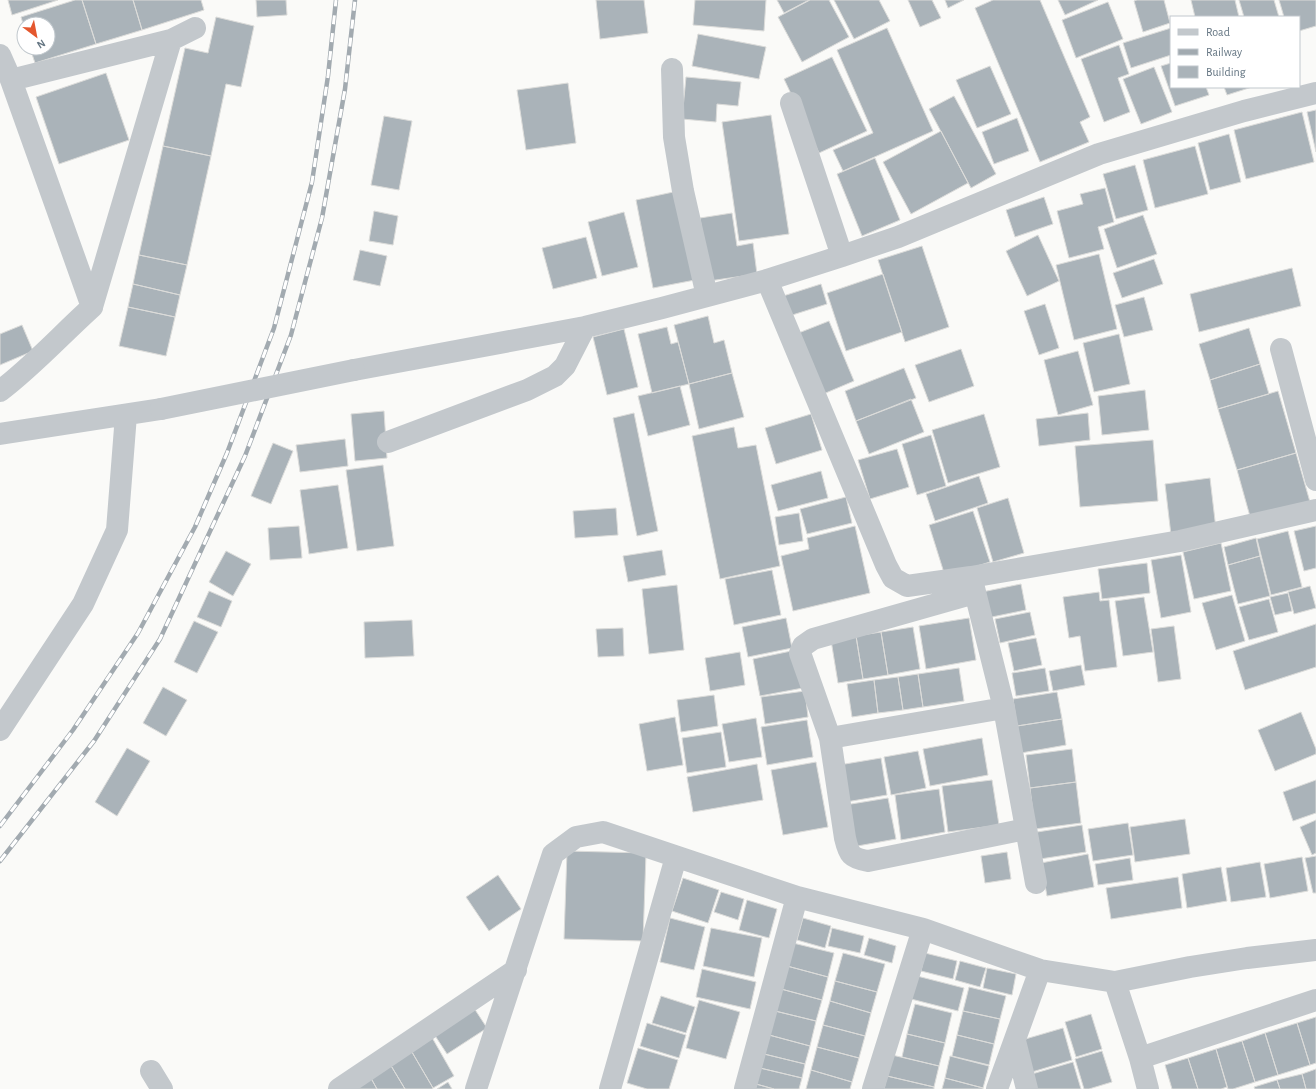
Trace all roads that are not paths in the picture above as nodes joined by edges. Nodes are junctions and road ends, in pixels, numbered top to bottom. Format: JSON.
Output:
{"nodes":[{"id":1,"x":195,"y":28,"type":"dead end"},
{"id":2,"x":171,"y":40,"type":"junction"},
{"id":3,"x":0,"y":55,"type":"edge"},
{"id":4,"x":672,"y":69,"type":"dead end"},
{"id":5,"x":10,"y":80,"type":"junction"},
{"id":6,"x":1316,"y":93,"type":"edge"},
{"id":7,"x":791,"y":103,"type":"dead end"},
{"id":8,"x":842,"y":256,"type":"junction"},
{"id":9,"x":767,"y":280,"type":"junction"},
{"id":10,"x":707,"y":296,"type":"junction"},
{"id":11,"x":92,"y":307,"type":"junction"},
{"id":12,"x":585,"y":327,"type":"junction"},
{"id":13,"x":1282,"y":349,"type":"dead end"},
{"id":14,"x":0,"y":391,"type":"edge"},
{"id":15,"x":126,"y":415,"type":"junction"},
{"id":16,"x":0,"y":434,"type":"edge"},
{"id":17,"x":388,"y":442,"type":"dead end"},
{"id":18,"x":1316,"y":480,"type":"edge"},
{"id":19,"x":1316,"y":510,"type":"edge"},
{"id":20,"x":973,"y":585,"type":"junction"},
{"id":21,"x":1004,"y":708,"type":"junction"},
{"id":22,"x":0,"y":730,"type":"edge"},
{"id":23,"x":830,"y":738,"type":"junction"},
{"id":24,"x":1026,"y":829,"type":"junction"},
{"id":25,"x":676,"y":857,"type":"junction"},
{"id":26,"x":1036,"y":883,"type":"dead end"},
{"id":27,"x":797,"y":897,"type":"junction"},
{"id":28,"x":923,"y":929,"type":"junction"},
{"id":29,"x":1316,"y":950,"type":"edge"},
{"id":30,"x":516,"y":970,"type":"junction"},
{"id":31,"x":1040,"y":970,"type":"junction"},
{"id":32,"x":1115,"y":982,"type":"junction"},
{"id":33,"x":1316,"y":1000,"type":"edge"},
{"id":34,"x":1014,"y":1041,"type":"junction"},
{"id":35,"x":1140,"y":1058,"type":"junction"},
{"id":36,"x":339,"y":1089,"type":"edge"},
{"id":37,"x":476,"y":1089,"type":"edge"},
{"id":38,"x":610,"y":1089,"type":"edge"},
{"id":39,"x":746,"y":1089,"type":"edge"},
{"id":40,"x":873,"y":1089,"type":"edge"},
{"id":41,"x":997,"y":1089,"type":"edge"},
{"id":42,"x":1027,"y":1089,"type":"edge"},
{"id":43,"x":1148,"y":1089,"type":"edge"}],
"edges":[{"from":1,"to":2,"type":"street"},
{"from":2,"to":5,"type":"street"},
{"from":2,"to":11,"type":"street"},
{"from":3,"to":5,"type":"street"},
{"from":4,"to":10,"type":"street"},
{"from":5,"to":11,"type":"street"},
{"from":6,"to":8,"type":"street"},
{"from":7,"to":8,"type":"street"},
{"from":8,"to":9,"type":"street"},
{"from":9,"to":10,"type":"street"},
{"from":9,"to":20,"type":"street"},
{"from":10,"to":12,"type":"street"},
{"from":11,"to":14,"type":"street"},
{"from":12,"to":15,"type":"street","bridge":true},
{"from":12,"to":17,"type":"street"},
{"from":13,"to":18,"type":"street"},
{"from":15,"to":16,"type":"street"},
{"from":15,"to":22,"type":"street"},
{"from":19,"to":20,"type":"street"},
{"from":20,"to":21,"type":"street"},
{"from":20,"to":23,"type":"street"},
{"from":21,"to":23,"type":"street"},
{"from":21,"to":24,"type":"street"},
{"from":23,"to":24,"type":"street"},
{"from":24,"to":26,"type":"street"},
{"from":25,"to":27,"type":"street"},
{"from":25,"to":30,"type":"street"},
{"from":25,"to":38,"type":"street"},
{"from":27,"to":28,"type":"street"},
{"from":27,"to":39,"type":"street"},
{"from":28,"to":31,"type":"street"},
{"from":28,"to":40,"type":"street"},
{"from":29,"to":32,"type":"street"},
{"from":30,"to":36,"type":"street"},
{"from":30,"to":37,"type":"street"},
{"from":31,"to":32,"type":"street"},
{"from":31,"to":34,"type":"street"},
{"from":32,"to":35,"type":"street"},
{"from":33,"to":35,"type":"street"},
{"from":34,"to":41,"type":"street"},
{"from":34,"to":42,"type":"street"},
{"from":35,"to":43,"type":"street"}]}
